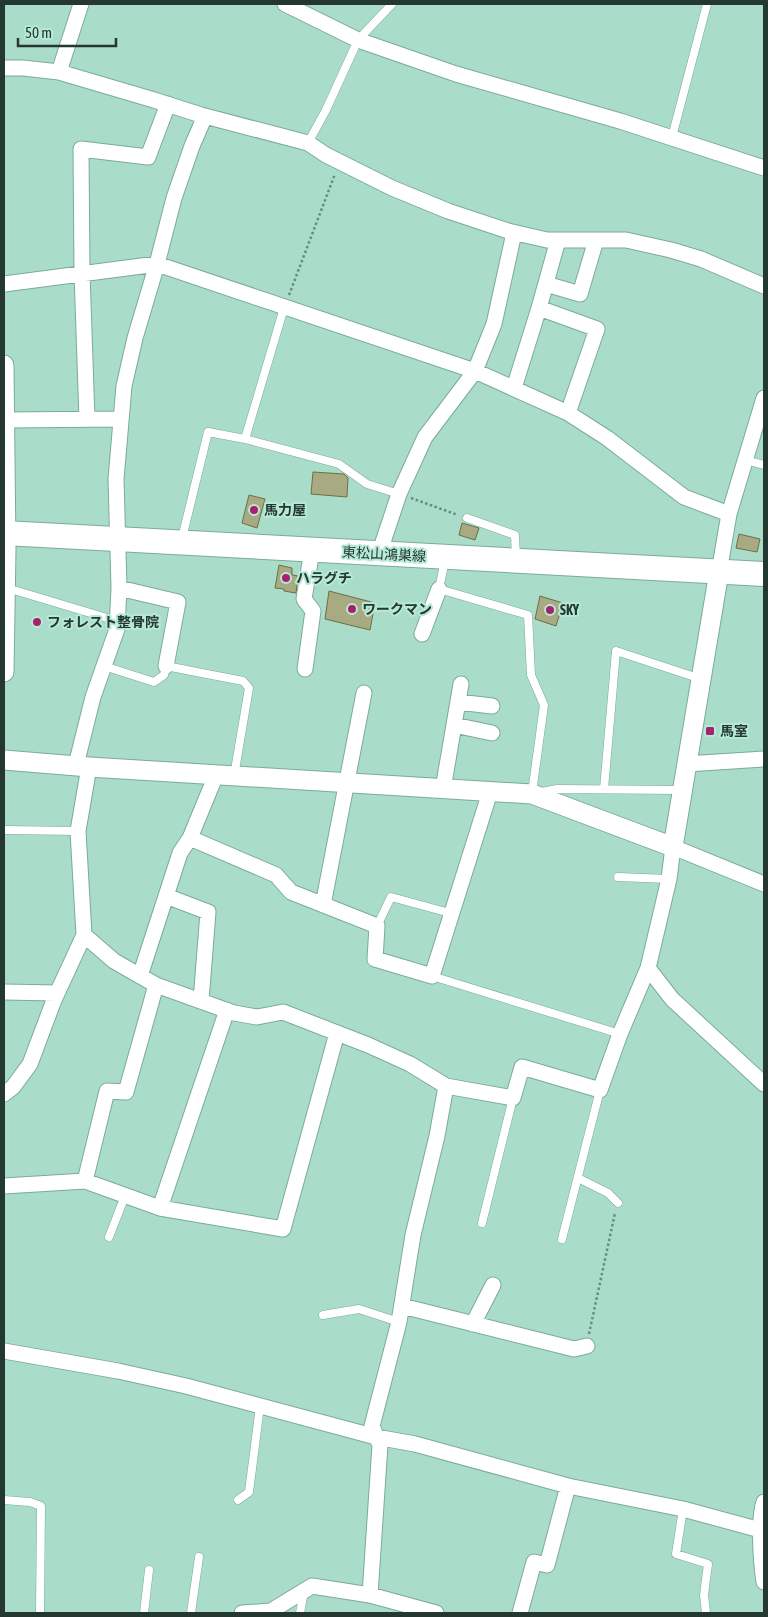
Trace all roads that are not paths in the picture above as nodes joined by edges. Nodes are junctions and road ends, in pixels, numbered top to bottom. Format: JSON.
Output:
{"nodes":[{"id":1,"x":81,"y":4,"type":"edge"},
{"id":2,"x":285,"y":4,"type":"edge"},
{"id":3,"x":392,"y":4,"type":"edge"},
{"id":4,"x":707,"y":4,"type":"edge"},
{"id":5,"x":358,"y":40,"type":"junction"},
{"id":6,"x":4,"y":68,"type":"edge"},
{"id":7,"x":59,"y":72,"type":"junction"},
{"id":8,"x":168,"y":104,"type":"junction"},
{"id":9,"x":205,"y":116,"type":"junction"},
{"id":10,"x":672,"y":138,"type":"junction"},
{"id":11,"x":308,"y":143,"type":"junction"},
{"id":12,"x":764,"y":168,"type":"edge"},
{"id":13,"x":514,"y":233,"type":"junction"},
{"id":14,"x":558,"y":240,"type":"junction"},
{"id":15,"x":596,"y":240,"type":"junction"},
{"id":16,"x":157,"y":264,"type":"junction"},
{"id":17,"x":82,"y":273,"type":"junction"},
{"id":18,"x":4,"y":284,"type":"edge"},
{"id":19,"x":546,"y":284,"type":"junction"},
{"id":20,"x":764,"y":286,"type":"edge"},
{"id":21,"x":284,"y":308,"type":"junction"},
{"id":22,"x":539,"y":308,"type":"junction"},
{"id":23,"x":4,"y":365,"type":"edge"},
{"id":24,"x":474,"y":371,"type":"junction"},
{"id":25,"x":514,"y":388,"type":"junction"},
{"id":26,"x":764,"y":398,"type":"edge"},
{"id":27,"x":568,"y":413,"type":"junction"},
{"id":28,"x":86,"y":419,"type":"junction"},
{"id":29,"x":121,"y":419,"type":"junction"},
{"id":30,"x":5,"y":420,"type":"edge"},
{"id":31,"x":245,"y":439,"type":"junction"},
{"id":32,"x":745,"y":460,"type":"junction"},
{"id":33,"x":764,"y":465,"type":"edge"},
{"id":34,"x":399,"y":494,"type":"junction"},
{"id":35,"x":729,"y":514,"type":"junction"},
{"id":36,"x":467,"y":518,"type":"road end"},
{"id":37,"x":5,"y":533,"type":"edge"},
{"id":38,"x":118,"y":539,"type":"junction"},
{"id":39,"x":183,"y":542,"type":"junction"},
{"id":40,"x":312,"y":550,"type":"junction"},
{"id":41,"x":381,"y":554,"type":"junction"},
{"id":42,"x":446,"y":558,"type":"junction"},
{"id":43,"x":516,"y":561,"type":"junction"},
{"id":44,"x":719,"y":572,"type":"junction"},
{"id":45,"x":764,"y":574,"type":"edge"},
{"id":46,"x":6,"y":588,"type":"junction"},
{"id":47,"x":119,"y":588,"type":"junction"},
{"id":48,"x":439,"y":589,"type":"junction"},
{"id":49,"x":117,"y":621,"type":"junction"},
{"id":50,"x":422,"y":634,"type":"dead end"},
{"id":51,"x":104,"y":666,"type":"junction"},
{"id":52,"x":166,"y":666,"type":"junction"},
{"id":53,"x":305,"y":669,"type":"dead end"},
{"id":54,"x":4,"y":672,"type":"edge"},
{"id":55,"x":701,"y":679,"type":"junction"},
{"id":56,"x":461,"y":684,"type":"dead end"},
{"id":57,"x":364,"y":693,"type":"dead end"},
{"id":58,"x":458,"y":702,"type":"junction"},
{"id":59,"x":492,"y":706,"type":"dead end"},
{"id":60,"x":454,"y":726,"type":"junction"},
{"id":61,"x":492,"y":733,"type":"dead end"},
{"id":62,"x":764,"y":759,"type":"edge"},
{"id":63,"x":4,"y":760,"type":"edge"},
{"id":64,"x":686,"y":764,"type":"junction"},
{"id":65,"x":82,"y":766,"type":"junction"},
{"id":66,"x":225,"y":775,"type":"junction"},
{"id":67,"x":345,"y":783,"type":"junction"},
{"id":68,"x":443,"y":789,"type":"junction"},
{"id":69,"x":604,"y":789,"type":"junction"},
{"id":70,"x":682,"y":790,"type":"junction"},
{"id":71,"x":490,"y":792,"type":"junction"},
{"id":72,"x":532,"y":794,"type":"junction"},
{"id":73,"x":4,"y":830,"type":"edge"},
{"id":74,"x":78,"y":831,"type":"junction"},
{"id":75,"x":190,"y":838,"type":"junction"},
{"id":76,"x":673,"y":847,"type":"junction"},
{"id":77,"x":618,"y":877,"type":"dead end"},
{"id":78,"x":669,"y":879,"type":"junction"},
{"id":79,"x":764,"y":884,"type":"edge"},
{"id":80,"x":166,"y":896,"type":"junction"},
{"id":81,"x":323,"y":905,"type":"junction"},
{"id":82,"x":450,"y":913,"type":"junction"},
{"id":83,"x":377,"y":926,"type":"junction"},
{"id":84,"x":84,"y":935,"type":"junction"},
{"id":85,"x":648,"y":968,"type":"junction"},
{"id":86,"x":140,"y":976,"type":"junction"},
{"id":87,"x":432,"y":976,"type":"junction"},
{"id":88,"x":156,"y":985,"type":"junction"},
{"id":89,"x":4,"y":992,"type":"edge"},
{"id":90,"x":57,"y":993,"type":"junction"},
{"id":91,"x":201,"y":1001,"type":"junction"},
{"id":92,"x":227,"y":1010,"type":"junction"},
{"id":93,"x":337,"y":1033,"type":"junction"},
{"id":94,"x":620,"y":1034,"type":"junction"},
{"id":95,"x":764,"y":1085,"type":"edge"},
{"id":96,"x":446,"y":1086,"type":"junction"},
{"id":97,"x":600,"y":1090,"type":"junction"},
{"id":98,"x":4,"y":1094,"type":"edge"},
{"id":99,"x":513,"y":1098,"type":"junction"},
{"id":100,"x":578,"y":1178,"type":"junction"},
{"id":101,"x":85,"y":1181,"type":"junction"},
{"id":102,"x":4,"y":1186,"type":"edge"},
{"id":103,"x":125,"y":1196,"type":"junction"},
{"id":104,"x":618,"y":1203,"type":"road end"},
{"id":105,"x":160,"y":1208,"type":"junction"},
{"id":106,"x":482,"y":1223,"type":"dead end"},
{"id":107,"x":109,"y":1237,"type":"dead end"},
{"id":108,"x":562,"y":1238,"type":"dead end"},
{"id":109,"x":493,"y":1285,"type":"dead end"},
{"id":110,"x":402,"y":1306,"type":"junction"},
{"id":111,"x":323,"y":1315,"type":"dead end"},
{"id":112,"x":399,"y":1322,"type":"junction"},
{"id":113,"x":474,"y":1324,"type":"junction"},
{"id":114,"x":587,"y":1346,"type":"road end"},
{"id":115,"x":4,"y":1351,"type":"edge"},
{"id":116,"x":260,"y":1406,"type":"junction"},
{"id":117,"x":376,"y":1437,"type":"junction"},
{"id":118,"x":568,"y":1486,"type":"junction"},
{"id":119,"x":4,"y":1500,"type":"edge"},
{"id":120,"x":238,"y":1500,"type":"dead end"},
{"id":121,"x":764,"y":1502,"type":"edge"},
{"id":122,"x":683,"y":1508,"type":"junction"},
{"id":123,"x":762,"y":1531,"type":"edge"},
{"id":124,"x":200,"y":1557,"type":"dead end"},
{"id":125,"x":149,"y":1570,"type":"dead end"},
{"id":126,"x":764,"y":1582,"type":"edge"},
{"id":127,"x":304,"y":1590,"type":"junction"},
{"id":128,"x":370,"y":1595,"type":"junction"},
{"id":129,"x":40,"y":1613,"type":"edge"},
{"id":130,"x":144,"y":1613,"type":"edge"},
{"id":131,"x":191,"y":1613,"type":"edge"},
{"id":132,"x":242,"y":1613,"type":"edge"},
{"id":133,"x":300,"y":1613,"type":"edge"},
{"id":134,"x":436,"y":1613,"type":"edge"},
{"id":135,"x":520,"y":1613,"type":"edge"},
{"id":136,"x":706,"y":1613,"type":"edge"}],
"edges":[{"from":1,"to":7,"type":"street"},
{"from":2,"to":5,"type":"street"},
{"from":3,"to":5,"type":"lane"},
{"from":4,"to":10,"type":"lane"},
{"from":5,"to":10,"type":"street"},
{"from":5,"to":11,"type":"lane"},
{"from":6,"to":7,"type":"street"},
{"from":7,"to":8,"type":"street"},
{"from":8,"to":9,"type":"street"},
{"from":8,"to":17,"type":"street"},
{"from":9,"to":11,"type":"street"},
{"from":9,"to":16,"type":"street"},
{"from":10,"to":12,"type":"street"},
{"from":11,"to":13,"type":"street"},
{"from":13,"to":14,"type":"street"},
{"from":13,"to":24,"type":"street"},
{"from":14,"to":15,"type":"street"},
{"from":14,"to":19,"type":"street"},
{"from":15,"to":19,"type":"street"},
{"from":15,"to":20,"type":"street"},
{"from":16,"to":17,"type":"street"},
{"from":16,"to":21,"type":"street"},
{"from":16,"to":29,"type":"street"},
{"from":17,"to":18,"type":"street"},
{"from":17,"to":28,"type":"street"},
{"from":19,"to":22,"type":"street"},
{"from":21,"to":24,"type":"street"},
{"from":21,"to":31,"type":"lane"},
{"from":22,"to":25,"type":"street"},
{"from":22,"to":27,"type":"street"},
{"from":23,"to":30,"type":"street"},
{"from":24,"to":25,"type":"street"},
{"from":24,"to":34,"type":"street"},
{"from":25,"to":27,"type":"street"},
{"from":26,"to":32,"type":"street"},
{"from":27,"to":35,"type":"street"},
{"from":28,"to":29,"type":"street"},
{"from":28,"to":30,"type":"street"},
{"from":29,"to":38,"type":"street"},
{"from":30,"to":37,"type":"street"},
{"from":31,"to":34,"type":"lane"},
{"from":31,"to":39,"type":"lane"},
{"from":32,"to":33,"type":"lane"},
{"from":32,"to":35,"type":"street"},
{"from":34,"to":41,"type":"street"},
{"from":35,"to":44,"type":"street"},
{"from":36,"to":43,"type":"lane"},
{"from":37,"to":38,"type":"main road","name":"東松山鴻巣線"},
{"from":37,"to":46,"type":"street"},
{"from":38,"to":39,"type":"main road","name":"東松山鴻巣線"},
{"from":38,"to":47,"type":"street"},
{"from":39,"to":40,"type":"main road","name":"東松山鴻巣線"},
{"from":40,"to":41,"type":"main road","name":"東松山鴻巣線"},
{"from":40,"to":53,"type":"street"},
{"from":41,"to":42,"type":"main road","name":"東松山鴻巣線"},
{"from":42,"to":43,"type":"main road","name":"東松山鴻巣線"},
{"from":42,"to":48,"type":"lane"},
{"from":43,"to":44,"type":"main road","name":"東松山鴻巣線"},
{"from":44,"to":45,"type":"main road","name":"東松山鴻巣線"},
{"from":44,"to":55,"type":"street"},
{"from":46,"to":49,"type":"lane"},
{"from":46,"to":54,"type":"street"},
{"from":47,"to":49,"type":"street"},
{"from":47,"to":52,"type":"street"},
{"from":48,"to":50,"type":"street"},
{"from":48,"to":72,"type":"lane"},
{"from":49,"to":51,"type":"street"},
{"from":51,"to":52,"type":"lane"},
{"from":51,"to":65,"type":"street"},
{"from":52,"to":66,"type":"lane"},
{"from":55,"to":64,"type":"street"},
{"from":55,"to":69,"type":"lane"},
{"from":56,"to":58,"type":"street"},
{"from":57,"to":67,"type":"street"},
{"from":58,"to":59,"type":"street"},
{"from":58,"to":60,"type":"street"},
{"from":60,"to":61,"type":"street"},
{"from":60,"to":68,"type":"street"},
{"from":62,"to":64,"type":"street"},
{"from":63,"to":65,"type":"street"},
{"from":64,"to":70,"type":"street"},
{"from":65,"to":66,"type":"street"},
{"from":65,"to":74,"type":"street"},
{"from":66,"to":67,"type":"street"},
{"from":66,"to":75,"type":"street"},
{"from":67,"to":68,"type":"street"},
{"from":67,"to":81,"type":"street"},
{"from":68,"to":71,"type":"street"},
{"from":69,"to":70,"type":"lane"},
{"from":69,"to":72,"type":"lane"},
{"from":70,"to":76,"type":"street"},
{"from":71,"to":72,"type":"street"},
{"from":71,"to":82,"type":"street"},
{"from":72,"to":76,"type":"street"},
{"from":73,"to":74,"type":"lane"},
{"from":74,"to":84,"type":"street"},
{"from":75,"to":80,"type":"street"},
{"from":75,"to":81,"type":"street"},
{"from":76,"to":78,"type":"street"},
{"from":76,"to":79,"type":"street"},
{"from":77,"to":78,"type":"lane"},
{"from":78,"to":85,"type":"street"},
{"from":80,"to":86,"type":"street"},
{"from":80,"to":91,"type":"street"},
{"from":81,"to":83,"type":"street"},
{"from":82,"to":83,"type":"lane"},
{"from":82,"to":87,"type":"street"},
{"from":83,"to":87,"type":"street"},
{"from":84,"to":86,"type":"street"},
{"from":84,"to":90,"type":"street"},
{"from":85,"to":94,"type":"street"},
{"from":85,"to":95,"type":"street"},
{"from":86,"to":88,"type":"street"},
{"from":87,"to":94,"type":"lane"},
{"from":88,"to":91,"type":"street"},
{"from":88,"to":101,"type":"street"},
{"from":89,"to":90,"type":"street"},
{"from":90,"to":98,"type":"street"},
{"from":91,"to":92,"type":"street"},
{"from":92,"to":93,"type":"street"},
{"from":92,"to":105,"type":"street"},
{"from":93,"to":96,"type":"street"},
{"from":93,"to":105,"type":"street"},
{"from":94,"to":97,"type":"street"},
{"from":96,"to":99,"type":"street"},
{"from":96,"to":110,"type":"street"},
{"from":97,"to":99,"type":"street"},
{"from":97,"to":100,"type":"lane"},
{"from":99,"to":106,"type":"lane"},
{"from":100,"to":104,"type":"lane"},
{"from":100,"to":108,"type":"lane"},
{"from":101,"to":102,"type":"street"},
{"from":101,"to":103,"type":"street"},
{"from":103,"to":105,"type":"street"},
{"from":103,"to":107,"type":"lane"},
{"from":109,"to":113,"type":"street"},
{"from":110,"to":112,"type":"street"},
{"from":110,"to":113,"type":"street"},
{"from":111,"to":112,"type":"lane"},
{"from":112,"to":117,"type":"street"},
{"from":113,"to":114,"type":"street"},
{"from":115,"to":116,"type":"street"},
{"from":116,"to":117,"type":"street"},
{"from":116,"to":120,"type":"lane"},
{"from":117,"to":118,"type":"street"},
{"from":117,"to":128,"type":"street"},
{"from":118,"to":122,"type":"street"},
{"from":118,"to":135,"type":"street"},
{"from":119,"to":129,"type":"lane"},
{"from":121,"to":123,"type":"street"},
{"from":122,"to":123,"type":"street"},
{"from":122,"to":136,"type":"lane"},
{"from":123,"to":126,"type":"street"},
{"from":124,"to":131,"type":"lane"},
{"from":125,"to":130,"type":"lane"},
{"from":127,"to":128,"type":"street"},
{"from":127,"to":132,"type":"street"},
{"from":127,"to":133,"type":"lane"},
{"from":128,"to":134,"type":"street"}]}
